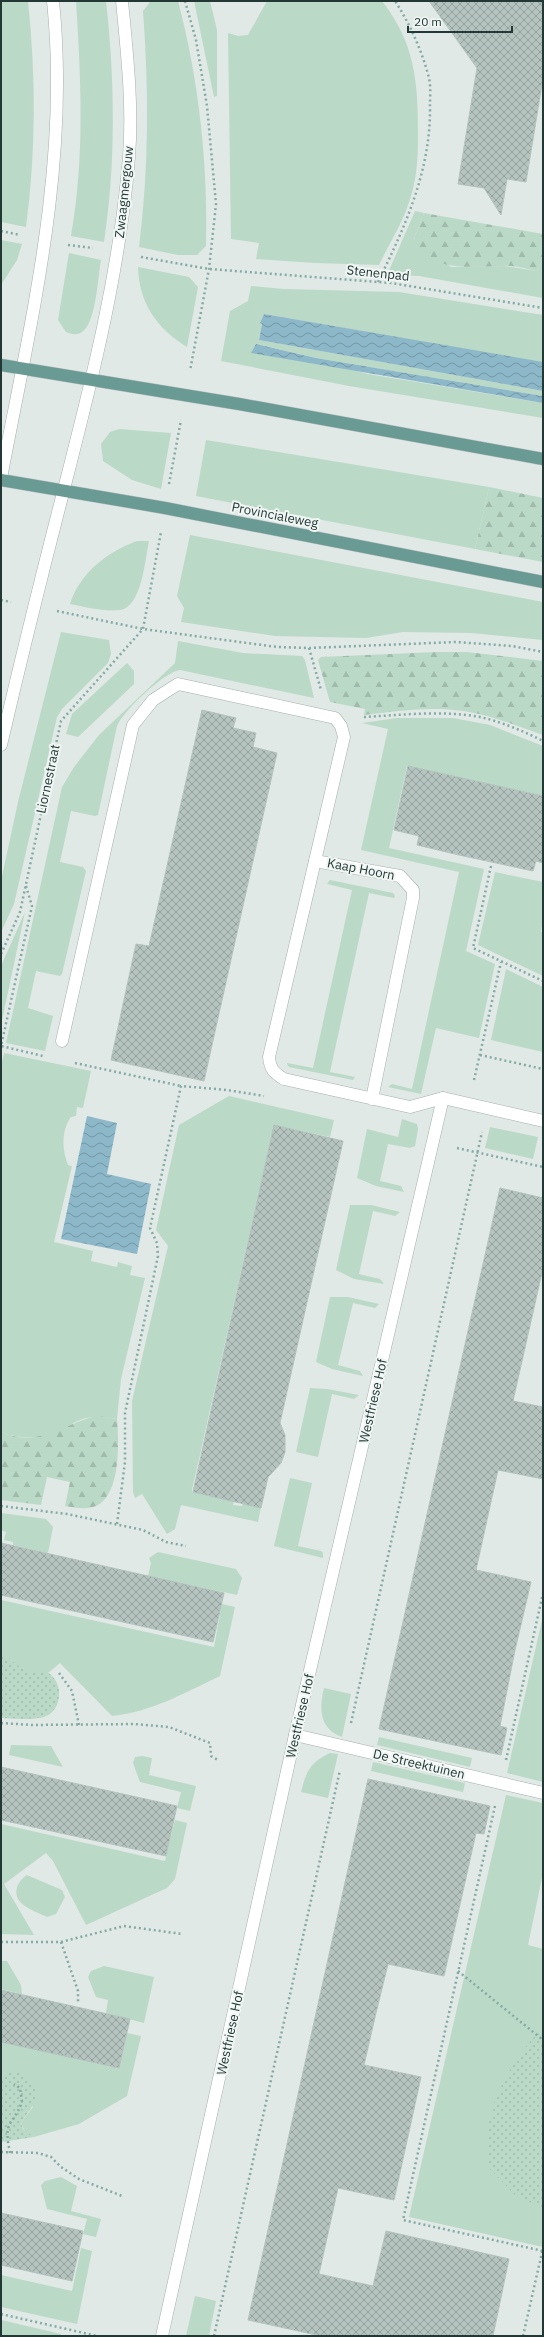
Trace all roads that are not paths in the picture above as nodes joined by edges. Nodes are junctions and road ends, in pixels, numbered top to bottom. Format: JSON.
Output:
{"nodes":[{"id":1,"x":53,"y":1,"type":"edge"},
{"id":2,"x":122,"y":1,"type":"edge"},
{"id":3,"x":1,"y":365,"type":"edge"},
{"id":4,"x":21,"y":368,"type":"junction"},
{"id":5,"x":92,"y":380,"type":"junction"},
{"id":6,"x":543,"y":459,"type":"edge"},
{"id":7,"x":1,"y":479,"type":"edge"},
{"id":8,"x":63,"y":491,"type":"junction"},
{"id":9,"x":543,"y":582,"type":"edge"},
{"id":10,"x":1,"y":744,"type":"edge"},
{"id":11,"x":315,"y":861,"type":"junction"},
{"id":12,"x":62,"y":1041,"type":"dead end"},
{"id":13,"x":443,"y":1098,"type":"junction"},
{"id":14,"x":372,"y":1099,"type":"junction"},
{"id":15,"x":543,"y":1121,"type":"edge"},
{"id":16,"x":295,"y":1735,"type":"junction"},
{"id":17,"x":543,"y":1793,"type":"edge"},
{"id":18,"x":162,"y":2336,"type":"edge"}],
"edges":[{"from":1,"to":4,"type":"street"},
{"from":2,"to":5,"type":"street","name":"Zwaagmergouw"},
{"from":3,"to":4,"type":"main road"},
{"from":4,"to":5,"type":"main road"},
{"from":4,"to":7,"type":"street"},
{"from":5,"to":6,"type":"main road"},
{"from":5,"to":8,"type":"street","name":"Zwaagmergouw"},
{"from":7,"to":8,"type":"main road","name":"Provincialeweg"},
{"from":8,"to":9,"type":"main road","name":"Provincialeweg"},
{"from":8,"to":10,"type":"street"},
{"from":11,"to":12,"type":"street"},
{"from":11,"to":14,"type":"street","name":"Kaap Hoorn"},
{"from":11,"to":14,"type":"street","name":"Kaap Hoorn"},
{"from":13,"to":14,"type":"street"},
{"from":13,"to":15,"type":"street"},
{"from":13,"to":16,"type":"street","name":"Westfriese Hof"},
{"from":16,"to":17,"type":"street","name":"De Streektuinen"},
{"from":16,"to":18,"type":"street","name":"Westfriese Hof"}]}
